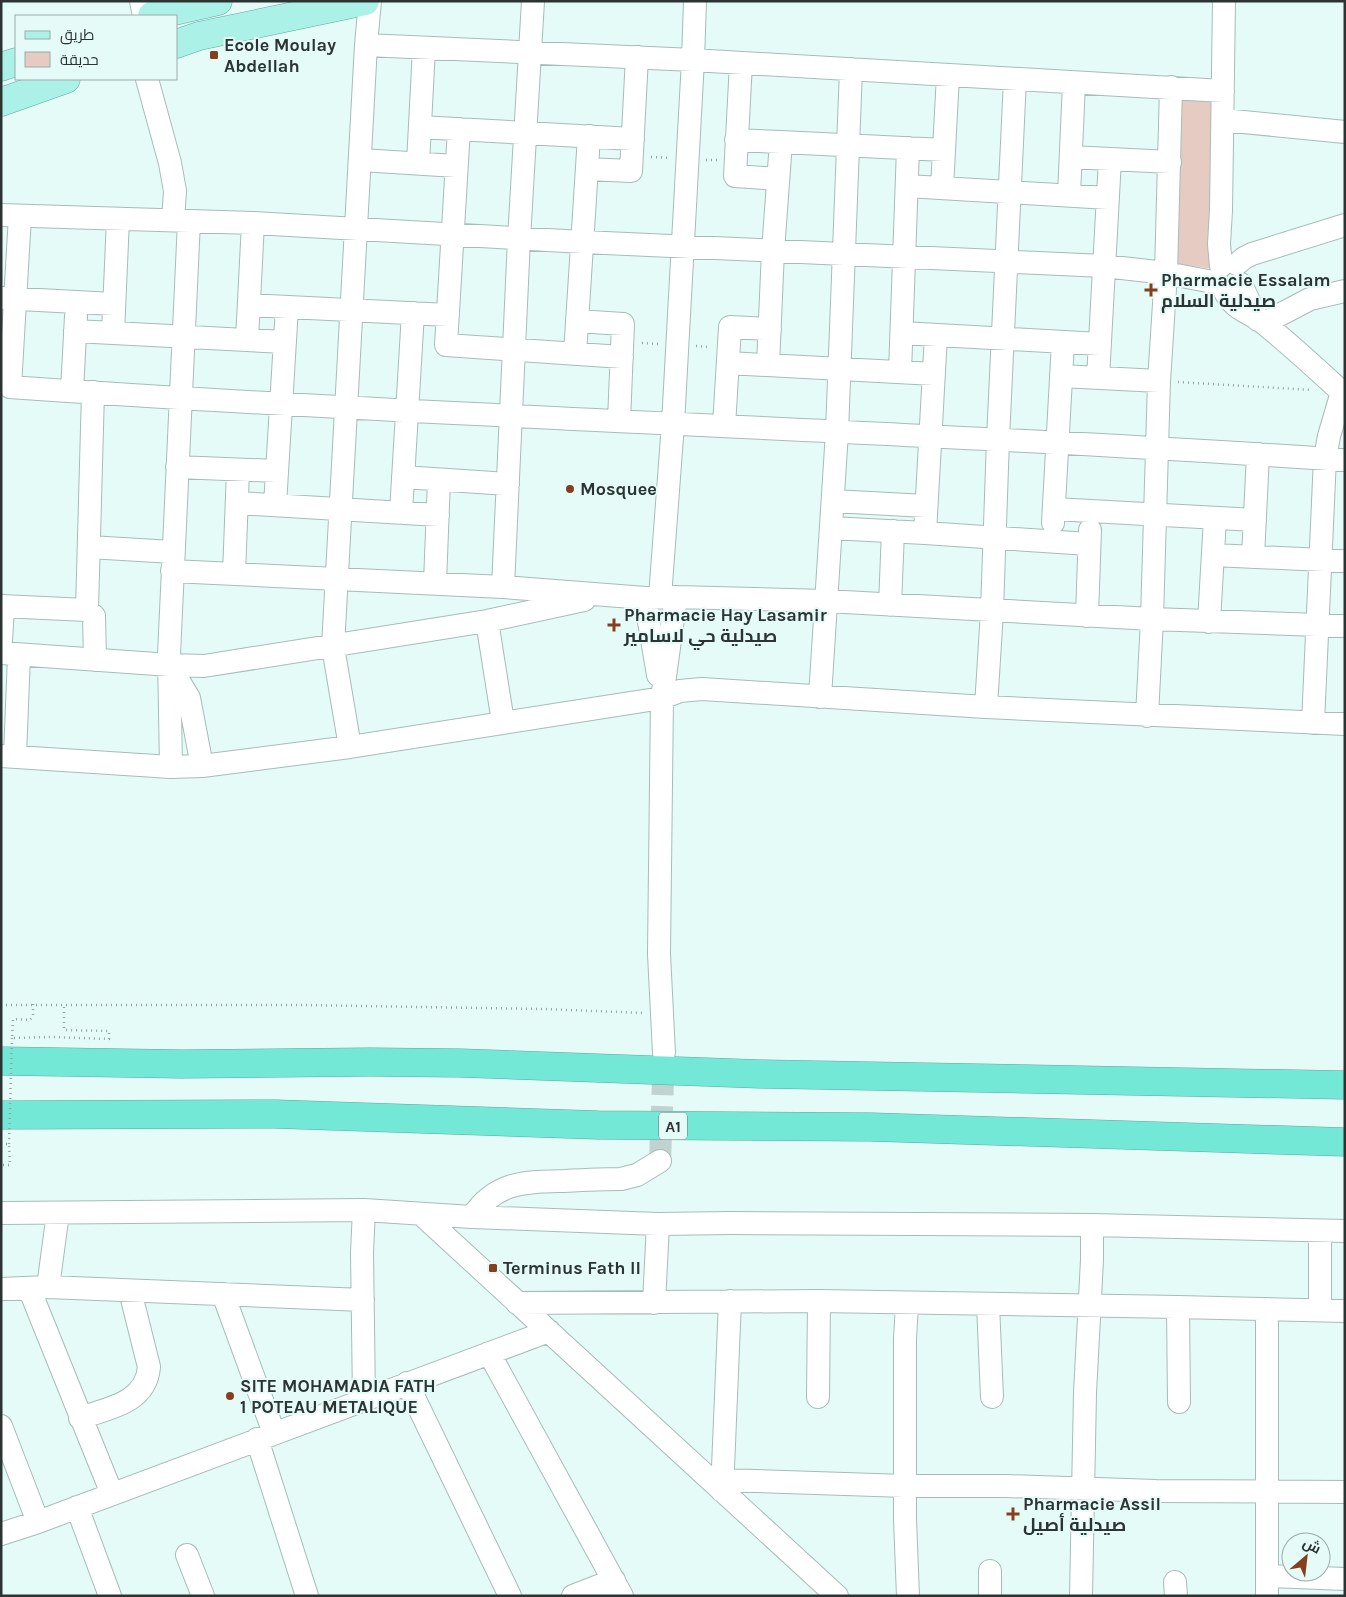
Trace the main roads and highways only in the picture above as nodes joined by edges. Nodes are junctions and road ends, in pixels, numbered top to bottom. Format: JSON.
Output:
{"nodes":[{"id":1,"x":218,"y":1,"type":"edge"},
{"id":2,"x":365,"y":1,"type":"edge"},
{"id":3,"x":156,"y":15,"type":"edge"},
{"id":4,"x":178,"y":43,"type":"edge"},
{"id":5,"x":15,"y":62,"type":"edge"},
{"id":6,"x":1,"y":68,"type":"edge"},
{"id":7,"x":63,"y":80,"type":"edge"},
{"id":8,"x":1,"y":102,"type":"edge"},
{"id":9,"x":6,"y":1049,"type":"edge"},
{"id":10,"x":1345,"y":1085,"type":"edge"},
{"id":11,"x":1,"y":1116,"type":"edge"},
{"id":12,"x":1345,"y":1142,"type":"edge"}],
"edges":[{"from":1,"to":3,"type":"main road"},
{"from":2,"to":4,"type":"main road"},
{"from":5,"to":6,"type":"main road"},
{"from":7,"to":8,"type":"main road"},
{"from":9,"to":10,"type":"highway"},
{"from":11,"to":12,"type":"highway","number":"A1"}]}
